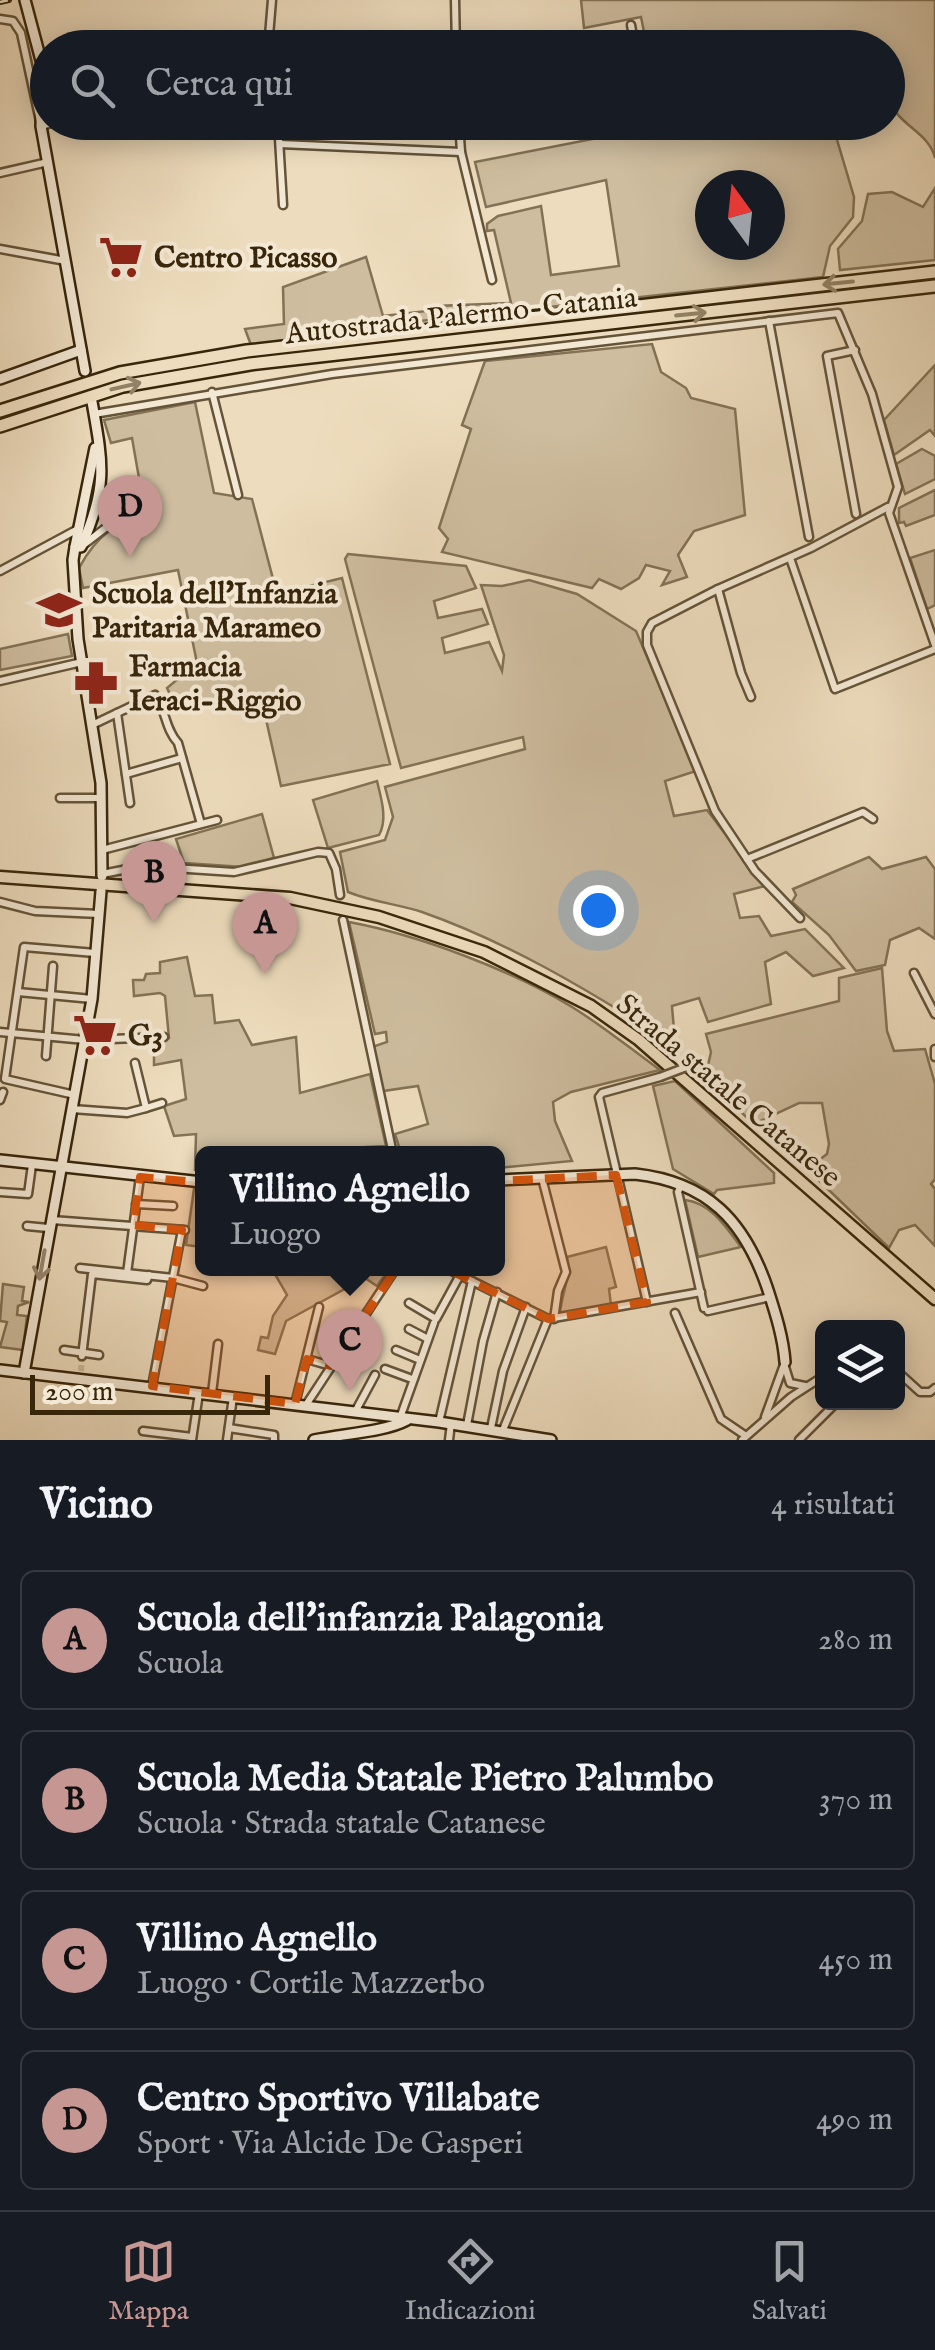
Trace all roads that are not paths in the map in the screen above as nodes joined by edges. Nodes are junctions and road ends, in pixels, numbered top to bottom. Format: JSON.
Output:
{"nodes":[{"id":1,"x":25,"y":0,"type":"edge"},
{"id":2,"x":272,"y":0,"type":"edge"},
{"id":3,"x":455,"y":0,"type":"edge"},
{"id":4,"x":0,"y":19,"type":"edge"},
{"id":5,"x":631,"y":25,"type":"dead end"},
{"id":6,"x":33,"y":30,"type":"edge"},
{"id":7,"x":270,"y":30,"type":"edge"},
{"id":8,"x":456,"y":30,"type":"edge"},
{"id":9,"x":632,"y":30,"type":"edge"},
{"id":10,"x":30,"y":75,"type":"edge"},
{"id":11,"x":44,"y":140,"type":"edge"},
{"id":12,"x":280,"y":140,"type":"edge"},
{"id":13,"x":460,"y":140,"type":"edge"},
{"id":14,"x":280,"y":144,"type":"junction"},
{"id":15,"x":461,"y":152,"type":"junction"},
{"id":16,"x":48,"y":162,"type":"junction"},
{"id":17,"x":0,"y":173,"type":"edge"},
{"id":18,"x":283,"y":204,"type":"dead end"},
{"id":19,"x":0,"y":249,"type":"edge"},
{"id":20,"x":67,"y":262,"type":"junction"},
{"id":21,"x":935,"y":272,"type":"edge"},
{"id":22,"x":492,"y":280,"type":"dead end"},
{"id":23,"x":935,"y":286,"type":"edge"},
{"id":24,"x":769,"y":322,"type":"junction"},
{"id":25,"x":81,"y":350,"type":"junction"},
{"id":26,"x":855,"y":350,"type":"junction"},
{"id":27,"x":85,"y":371,"type":"dead end"},
{"id":28,"x":0,"y":379,"type":"edge"},
{"id":29,"x":212,"y":392,"type":"junction"},
{"id":30,"x":92,"y":402,"type":"dead end"},
{"id":31,"x":0,"y":411,"type":"edge"},
{"id":32,"x":94,"y":414,"type":"junction"},
{"id":33,"x":0,"y":426,"type":"edge"},
{"id":34,"x":96,"y":426,"type":"junction"},
{"id":35,"x":89,"y":490,"type":"junction"},
{"id":36,"x":102,"y":494,"type":"junction"},
{"id":37,"x":238,"y":495,"type":"dead end"},
{"id":38,"x":890,"y":506,"type":"junction"},
{"id":39,"x":145,"y":508,"type":"dead end"},
{"id":40,"x":83,"y":514,"type":"junction"},
{"id":41,"x":856,"y":514,"type":"dead end"},
{"id":42,"x":123,"y":516,"type":"junction"},
{"id":43,"x":95,"y":517,"type":"junction"},
{"id":44,"x":79,"y":528,"type":"junction"},
{"id":45,"x":809,"y":538,"type":"dead end"},
{"id":46,"x":78,"y":547,"type":"junction"},
{"id":47,"x":790,"y":558,"type":"junction"},
{"id":48,"x":0,"y":571,"type":"edge"},
{"id":49,"x":718,"y":589,"type":"junction"},
{"id":50,"x":935,"y":647,"type":"edge"},
{"id":51,"x":82,"y":662,"type":"junction"},
{"id":52,"x":0,"y":681,"type":"edge"},
{"id":53,"x":751,"y":697,"type":"dead end"},
{"id":54,"x":117,"y":713,"type":"junction"},
{"id":55,"x":92,"y":725,"type":"junction"},
{"id":56,"x":182,"y":758,"type":"junction"},
{"id":57,"x":126,"y":774,"type":"junction"},
{"id":58,"x":60,"y":798,"type":"dead end"},
{"id":59,"x":101,"y":798,"type":"junction"},
{"id":60,"x":130,"y":803,"type":"dead end"},
{"id":61,"x":873,"y":818,"type":"dead end"},
{"id":62,"x":217,"y":820,"type":"dead end"},
{"id":63,"x":201,"y":824,"type":"junction"},
{"id":64,"x":102,"y":850,"type":"junction"},
{"id":65,"x":747,"y":859,"type":"junction"},
{"id":66,"x":102,"y":875,"type":"joint"},
{"id":67,"x":0,"y":877,"type":"edge"},
{"id":68,"x":100,"y":891,"type":"dead end"},
{"id":69,"x":340,"y":895,"type":"dead end"},
{"id":70,"x":0,"y":902,"type":"edge"},
{"id":71,"x":99,"y":914,"type":"junction"},
{"id":72,"x":800,"y":918,"type":"dead end"},
{"id":73,"x":343,"y":920,"type":"dead end"},
{"id":74,"x":95,"y":953,"type":"junction"},
{"id":75,"x":53,"y":966,"type":"dead end"},
{"id":76,"x":914,"y":973,"type":"dead end"},
{"id":77,"x":18,"y":992,"type":"junction"},
{"id":78,"x":51,"y":995,"type":"junction"},
{"id":79,"x":92,"y":999,"type":"junction"},
{"id":80,"x":935,"y":1014,"type":"edge"},
{"id":81,"x":0,"y":1032,"type":"edge"},
{"id":82,"x":13,"y":1033,"type":"junction"},
{"id":83,"x":48,"y":1036,"type":"junction"},
{"id":84,"x":164,"y":1037,"type":"dead end"},
{"id":85,"x":85,"y":1040,"type":"junction"},
{"id":86,"x":935,"y":1049,"type":"edge"},
{"id":87,"x":46,"y":1056,"type":"dead end"},
{"id":88,"x":935,"y":1057,"type":"edge"},
{"id":89,"x":136,"y":1063,"type":"dead end"},
{"id":90,"x":690,"y":1066,"type":"dead end"},
{"id":91,"x":75,"y":1095,"type":"junction"},
{"id":92,"x":162,"y":1104,"type":"dead end"},
{"id":93,"x":146,"y":1108,"type":"junction"},
{"id":94,"x":72,"y":1109,"type":"junction"},
{"id":95,"x":392,"y":1146,"type":"edge"},
{"id":96,"x":0,"y":1160,"type":"edge"},
{"id":97,"x":32,"y":1165,"type":"junction"},
{"id":98,"x":60,"y":1168,"type":"junction"},
{"id":99,"x":616,"y":1175,"type":"junction"},
{"id":100,"x":140,"y":1176,"type":"junction"},
{"id":101,"x":542,"y":1178,"type":"junction"},
{"id":102,"x":505,"y":1180,"type":"edge"},
{"id":103,"x":195,"y":1181,"type":"edge"},
{"id":104,"x":682,"y":1184,"type":"junction"},
{"id":105,"x":0,"y":1192,"type":"edge"},
{"id":106,"x":136,"y":1204,"type":"junction"},
{"id":107,"x":173,"y":1206,"type":"dead end"},
{"id":108,"x":49,"y":1224,"type":"junction"},
{"id":109,"x":132,"y":1225,"type":"junction"},
{"id":110,"x":26,"y":1226,"type":"dead end"},
{"id":111,"x":80,"y":1268,"type":"dead end"},
{"id":112,"x":127,"y":1273,"type":"junction"},
{"id":113,"x":149,"y":1275,"type":"junction"},
{"id":114,"x":391,"y":1276,"type":"edge"},
{"id":115,"x":459,"y":1276,"type":"edge"},
{"id":116,"x":462,"y":1276,"type":"edge"},
{"id":117,"x":172,"y":1278,"type":"junction"},
{"id":118,"x":472,"y":1280,"type":"junction"},
{"id":119,"x":203,"y":1286,"type":"dead end"},
{"id":120,"x":497,"y":1292,"type":"junction"},
{"id":121,"x":701,"y":1292,"type":"junction"},
{"id":122,"x":770,"y":1297,"type":"junction"},
{"id":123,"x":935,"y":1299,"type":"edge"},
{"id":124,"x":647,"y":1302,"type":"junction"},
{"id":125,"x":409,"y":1303,"type":"dead end"},
{"id":126,"x":319,"y":1306,"type":"dead end"},
{"id":127,"x":526,"y":1307,"type":"junction"},
{"id":128,"x":675,"y":1313,"type":"dead end"},
{"id":129,"x":551,"y":1319,"type":"junction"},
{"id":130,"x":434,"y":1323,"type":"dead end"},
{"id":131,"x":410,"y":1329,"type":"dead end"},
{"id":132,"x":428,"y":1339,"type":"junction"},
{"id":133,"x":218,"y":1344,"type":"dead end"},
{"id":134,"x":64,"y":1350,"type":"dead end"},
{"id":135,"x":396,"y":1350,"type":"dead end"},
{"id":136,"x":82,"y":1354,"type":"junction"},
{"id":137,"x":99,"y":1355,"type":"dead end"},
{"id":138,"x":307,"y":1359,"type":"junction"},
{"id":139,"x":420,"y":1360,"type":"junction"},
{"id":140,"x":784,"y":1362,"type":"junction"},
{"id":141,"x":331,"y":1366,"type":"junction"},
{"id":142,"x":385,"y":1369,"type":"dead end"},
{"id":143,"x":0,"y":1370,"type":"edge"},
{"id":144,"x":24,"y":1373,"type":"junction"},
{"id":145,"x":375,"y":1375,"type":"dead end"},
{"id":146,"x":905,"y":1378,"type":"edge"},
{"id":147,"x":412,"y":1380,"type":"junction"},
{"id":148,"x":815,"y":1381,"type":"edge"},
{"id":149,"x":780,"y":1382,"type":"junction"},
{"id":150,"x":790,"y":1382,"type":"junction"},
{"id":151,"x":152,"y":1386,"type":"junction"},
{"id":152,"x":806,"y":1386,"type":"junction"},
{"id":153,"x":935,"y":1388,"type":"edge"},
{"id":154,"x":199,"y":1392,"type":"junction"},
{"id":155,"x":212,"y":1393,"type":"junction"},
{"id":156,"x":232,"y":1396,"type":"junction"},
{"id":157,"x":791,"y":1398,"type":"junction"},
{"id":158,"x":301,"y":1404,"type":"junction"},
{"id":159,"x":829,"y":1410,"type":"edge"},
{"id":160,"x":355,"y":1412,"type":"junction"},
{"id":161,"x":404,"y":1418,"type":"junction"},
{"id":162,"x":764,"y":1418,"type":"junction"},
{"id":163,"x":445,"y":1422,"type":"junction"},
{"id":164,"x":466,"y":1425,"type":"junction"},
{"id":165,"x":228,"y":1428,"type":"junction"},
{"id":166,"x":491,"y":1428,"type":"junction"},
{"id":167,"x":503,"y":1430,"type":"junction"},
{"id":168,"x":143,"y":1431,"type":"dead end"},
{"id":169,"x":353,"y":1431,"type":"junction"},
{"id":170,"x":158,"y":1436,"type":"edge"},
{"id":171,"x":192,"y":1438,"type":"edge"},
{"id":172,"x":328,"y":1438,"type":"edge"},
{"id":173,"x":744,"y":1438,"type":"edge"},
{"id":174,"x":227,"y":1440,"type":"edge"},
{"id":175,"x":274,"y":1440,"type":"edge"},
{"id":176,"x":314,"y":1440,"type":"edge"},
{"id":177,"x":450,"y":1440,"type":"edge"},
{"id":178,"x":551,"y":1440,"type":"edge"},
{"id":179,"x":798,"y":1440,"type":"edge"}],
"edges":[{"from":1,"to":6,"type":"street"},
{"from":2,"to":7,"type":"street"},
{"from":3,"to":8,"type":"street"},
{"from":4,"to":10,"type":"street"},
{"from":5,"to":9,"type":"street"},
{"from":11,"to":16,"type":"street"},
{"from":12,"to":14,"type":"street"},
{"from":13,"to":15,"type":"street"},
{"from":14,"to":15,"type":"street"},
{"from":14,"to":18,"type":"street"},
{"from":15,"to":22,"type":"street"},
{"from":16,"to":17,"type":"street"},
{"from":16,"to":20,"type":"street"},
{"from":19,"to":20,"type":"street"},
{"from":20,"to":25,"type":"street"},
{"from":21,"to":31,"type":"highway","name":"Autostrada Palermo-Catania","one_way":true},
{"from":33,"to":23,"type":"highway","name":"Autostrada Palermo-Catania","one_way":true},
{"from":24,"to":26,"type":"street"},
{"from":24,"to":29,"type":"street"},
{"from":24,"to":45,"type":"street"},
{"from":25,"to":27,"type":"street"},
{"from":25,"to":28,"type":"street"},
{"from":26,"to":38,"type":"street"},
{"from":26,"to":41,"type":"street"},
{"from":29,"to":32,"type":"street"},
{"from":29,"to":37,"type":"street"},
{"from":30,"to":32,"type":"street"},
{"from":32,"to":34,"type":"street"},
{"from":34,"to":35,"type":"street"},
{"from":34,"to":36,"type":"street"},
{"from":35,"to":36,"type":"street"},
{"from":35,"to":40,"type":"street"},
{"from":36,"to":42,"type":"street"},
{"from":36,"to":43,"type":"street"},
{"from":38,"to":47,"type":"street"},
{"from":38,"to":50,"type":"street"},
{"from":39,"to":42,"type":"street"},
{"from":40,"to":43,"type":"street"},
{"from":40,"to":44,"type":"street"},
{"from":42,"to":46,"type":"street"},
{"from":43,"to":46,"type":"street"},
{"from":44,"to":46,"type":"street"},
{"from":44,"to":48,"type":"street"},
{"from":46,"to":51,"type":"street"},
{"from":47,"to":49,"type":"street"},
{"from":47,"to":50,"type":"street"},
{"from":49,"to":53,"type":"street"},
{"from":49,"to":65,"type":"street"},
{"from":51,"to":52,"type":"street"},
{"from":51,"to":55,"type":"street"},
{"from":54,"to":55,"type":"street"},
{"from":54,"to":56,"type":"street"},
{"from":54,"to":57,"type":"street"},
{"from":55,"to":59,"type":"street"},
{"from":56,"to":57,"type":"street"},
{"from":56,"to":63,"type":"street"},
{"from":57,"to":60,"type":"street"},
{"from":58,"to":59,"type":"street"},
{"from":59,"to":64,"type":"street"},
{"from":61,"to":65,"type":"street"},
{"from":62,"to":63,"type":"street"},
{"from":63,"to":64,"type":"street"},
{"from":64,"to":66,"type":"street"},
{"from":65,"to":72,"type":"street"},
{"from":66,"to":69,"type":"street"},
{"from":67,"to":123,"type":"main road","name":"Strada statale Catanese"},
{"from":68,"to":71,"type":"street"},
{"from":70,"to":71,"type":"street"},
{"from":71,"to":74,"type":"street"},
{"from":73,"to":95,"type":"street"},
{"from":74,"to":77,"type":"street"},
{"from":74,"to":79,"type":"street"},
{"from":75,"to":78,"type":"street"},
{"from":76,"to":80,"type":"street"},
{"from":77,"to":78,"type":"street"},
{"from":77,"to":82,"type":"street"},
{"from":78,"to":79,"type":"street"},
{"from":78,"to":83,"type":"street"},
{"from":79,"to":85,"type":"street"},
{"from":81,"to":82,"type":"street"},
{"from":82,"to":83,"type":"street"},
{"from":82,"to":91,"type":"street"},
{"from":83,"to":85,"type":"street"},
{"from":83,"to":87,"type":"street"},
{"from":84,"to":85,"type":"street"},
{"from":85,"to":91,"type":"street"},
{"from":86,"to":88,"type":"street"},
{"from":89,"to":93,"type":"street"},
{"from":90,"to":99,"type":"street","bridge":true},
{"from":91,"to":94,"type":"street"},
{"from":92,"to":93,"type":"street"},
{"from":93,"to":94,"type":"street"},
{"from":94,"to":98,"type":"street"},
{"from":96,"to":97,"type":"street"},
{"from":97,"to":98,"type":"street"},
{"from":97,"to":105,"type":"street"},
{"from":98,"to":100,"type":"street"},
{"from":98,"to":108,"type":"street"},
{"from":99,"to":101,"type":"street"},
{"from":99,"to":104,"type":"street"},
{"from":99,"to":124,"type":"street"},
{"from":100,"to":103,"type":"street"},
{"from":100,"to":106,"type":"street"},
{"from":101,"to":102,"type":"street"},
{"from":101,"to":129,"type":"street"},
{"from":104,"to":121,"type":"street"},
{"from":104,"to":122,"type":"street"},
{"from":106,"to":107,"type":"street"},
{"from":106,"to":109,"type":"street"},
{"from":108,"to":109,"type":"street"},
{"from":108,"to":110,"type":"street"},
{"from":108,"to":144,"type":"street","one_way":true},
{"from":109,"to":112,"type":"street"},
{"from":109,"to":117,"type":"street"},
{"from":111,"to":112,"type":"street"},
{"from":112,"to":113,"type":"street"},
{"from":113,"to":117,"type":"street"},
{"from":113,"to":136,"type":"street"},
{"from":114,"to":141,"type":"street"},
{"from":115,"to":125,"type":"street"},
{"from":116,"to":118,"type":"street"},
{"from":117,"to":119,"type":"street"},
{"from":117,"to":151,"type":"street"},
{"from":118,"to":120,"type":"street"},
{"from":118,"to":163,"type":"street"},
{"from":120,"to":127,"type":"street"},
{"from":120,"to":164,"type":"street"},
{"from":121,"to":122,"type":"street"},
{"from":121,"to":124,"type":"street"},
{"from":122,"to":140,"type":"street"},
{"from":124,"to":129,"type":"street"},
{"from":126,"to":138,"type":"street"},
{"from":127,"to":129,"type":"street"},
{"from":127,"to":166,"type":"street"},
{"from":128,"to":173,"type":"street"},
{"from":129,"to":167,"type":"street"},
{"from":130,"to":132,"type":"street"},
{"from":131,"to":132,"type":"street"},
{"from":132,"to":139,"type":"street"},
{"from":133,"to":155,"type":"street"},
{"from":134,"to":136,"type":"street"},
{"from":135,"to":139,"type":"street"},
{"from":136,"to":137,"type":"street"},
{"from":138,"to":141,"type":"street"},
{"from":138,"to":158,"type":"street"},
{"from":139,"to":147,"type":"street"},
{"from":140,"to":149,"type":"street"},
{"from":140,"to":150,"type":"street"},
{"from":141,"to":158,"type":"street"},
{"from":142,"to":147,"type":"street"},
{"from":143,"to":144,"type":"street"},
{"from":144,"to":151,"type":"street"},
{"from":145,"to":160,"type":"street"},
{"from":146,"to":153,"type":"street"},
{"from":147,"to":161,"type":"street"},
{"from":148,"to":152,"type":"street"},
{"from":149,"to":150,"type":"street"},
{"from":149,"to":162,"type":"street"},
{"from":150,"to":152,"type":"street"},
{"from":150,"to":157,"type":"street"},
{"from":151,"to":154,"type":"street"},
{"from":152,"to":157,"type":"street"},
{"from":154,"to":155,"type":"street"},
{"from":154,"to":171,"type":"street"},
{"from":155,"to":156,"type":"street"},
{"from":156,"to":158,"type":"street"},
{"from":156,"to":165,"type":"street"},
{"from":157,"to":162,"type":"street"},
{"from":158,"to":160,"type":"street"},
{"from":159,"to":179,"type":"street"},
{"from":160,"to":161,"type":"street"},
{"from":160,"to":169,"type":"street"},
{"from":161,"to":163,"type":"street"},
{"from":161,"to":169,"type":"street"},
{"from":162,"to":173,"type":"street"},
{"from":163,"to":164,"type":"street"},
{"from":163,"to":177,"type":"street"},
{"from":164,"to":166,"type":"street"},
{"from":165,"to":174,"type":"street"},
{"from":165,"to":175,"type":"street"},
{"from":166,"to":167,"type":"street"},
{"from":167,"to":178,"type":"street"},
{"from":168,"to":170,"type":"street"},
{"from":169,"to":172,"type":"street"},
{"from":170,"to":171,"type":"street"},
{"from":172,"to":176,"type":"street"}]}
